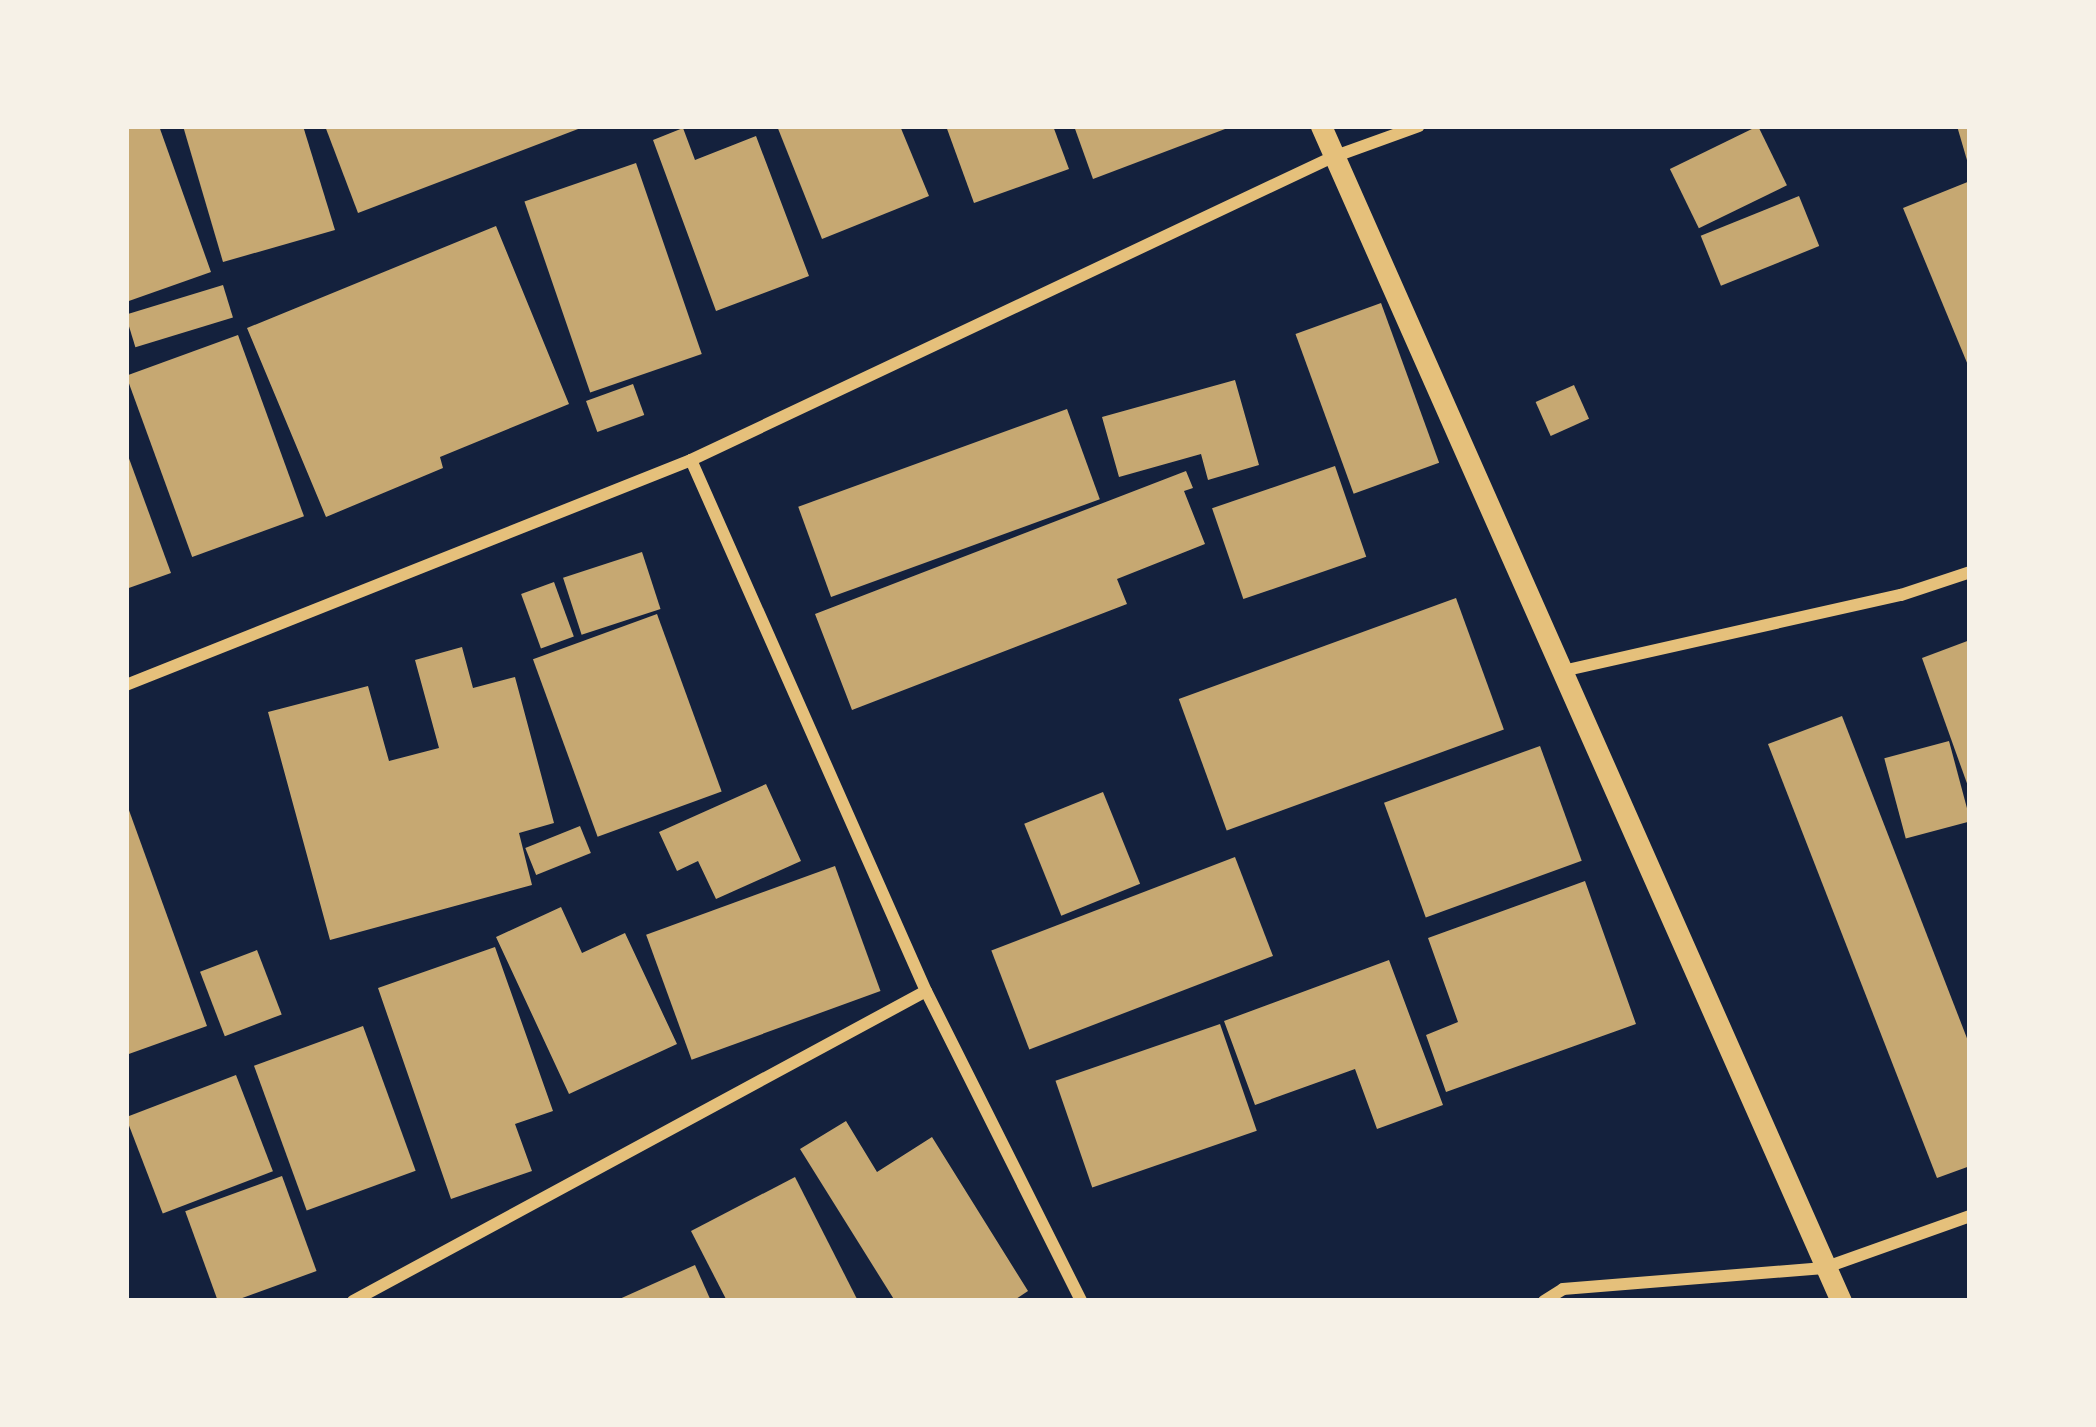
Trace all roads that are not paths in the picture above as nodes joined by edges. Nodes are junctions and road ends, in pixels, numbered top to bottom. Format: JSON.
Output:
{"nodes":[{"id":1,"x":1321,"y":126,"type":"edge"},
{"id":2,"x":1419,"y":126,"type":"edge"},
{"id":3,"x":1334,"y":158,"type":"junction"},
{"id":4,"x":691,"y":460,"type":"junction"},
{"id":5,"x":1970,"y":572,"type":"edge"},
{"id":6,"x":1567,"y":670,"type":"junction"},
{"id":7,"x":126,"y":685,"type":"edge"},
{"id":8,"x":926,"y":992,"type":"junction"},
{"id":9,"x":1970,"y":1216,"type":"edge"},
{"id":10,"x":1824,"y":1268,"type":"junction"},
{"id":11,"x":353,"y":1301,"type":"edge"},
{"id":12,"x":1081,"y":1301,"type":"edge"},
{"id":13,"x":1544,"y":1301,"type":"edge"},
{"id":14,"x":1841,"y":1301,"type":"edge"}],
"edges":[{"from":1,"to":3,"type":"street"},
{"from":2,"to":3,"type":"street"},
{"from":3,"to":4,"type":"street"},
{"from":3,"to":6,"type":"street"},
{"from":4,"to":7,"type":"street"},
{"from":4,"to":8,"type":"street"},
{"from":5,"to":6,"type":"street"},
{"from":6,"to":10,"type":"street"},
{"from":8,"to":11,"type":"street"},
{"from":8,"to":12,"type":"street"},
{"from":9,"to":10,"type":"street"},
{"from":10,"to":13,"type":"street"},
{"from":10,"to":14,"type":"street"}]}
